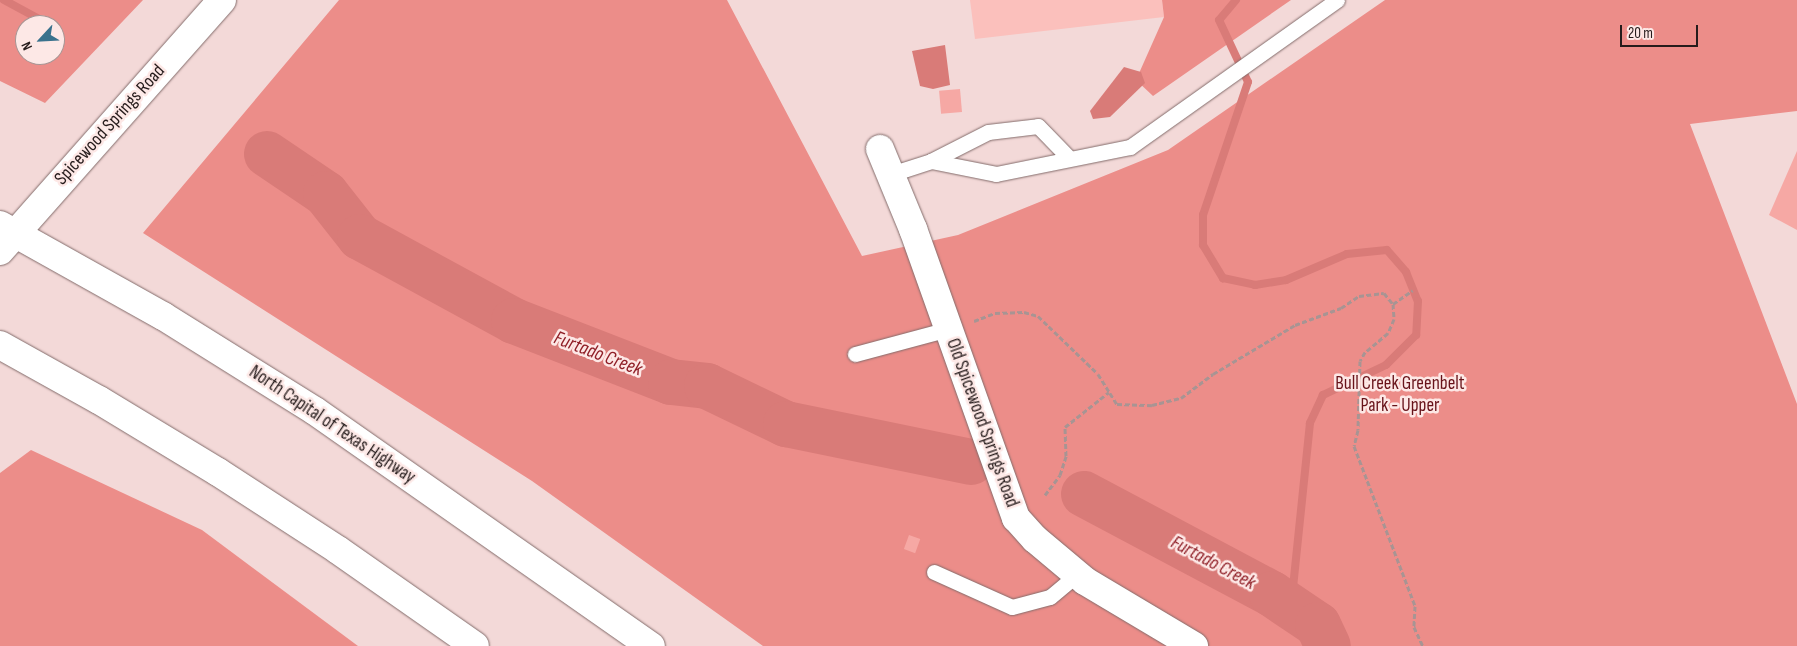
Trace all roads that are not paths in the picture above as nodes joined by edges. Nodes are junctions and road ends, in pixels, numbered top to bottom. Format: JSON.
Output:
{"nodes":[{"id":1,"x":222,"y":0,"type":"edge"},
{"id":2,"x":1337,"y":0,"type":"edge"},
{"id":3,"x":880,"y":149,"type":"dead end"},
{"id":4,"x":1069,"y":158,"type":"junction"},
{"id":5,"x":932,"y":161,"type":"junction"},
{"id":6,"x":891,"y":174,"type":"junction"},
{"id":7,"x":5,"y":236,"type":"edge"},
{"id":8,"x":948,"y":329,"type":"junction"},
{"id":9,"x":0,"y":345,"type":"edge"},
{"id":10,"x":855,"y":354,"type":"dead end"},
{"id":11,"x":934,"y":572,"type":"dead end"},
{"id":12,"x":1077,"y":574,"type":"junction"},
{"id":13,"x":475,"y":646,"type":"edge"},
{"id":14,"x":651,"y":646,"type":"edge"},
{"id":15,"x":1194,"y":646,"type":"edge"}],
"edges":[{"from":1,"to":7,"type":"main road","name":"Spicewood Springs Road"},
{"from":2,"to":4,"type":"lane"},
{"from":3,"to":6,"type":"main road","name":"Old Spicewood Springs Road"},
{"from":4,"to":5,"type":"lane"},
{"from":4,"to":5,"type":"lane"},
{"from":5,"to":6,"type":"lane"},
{"from":6,"to":8,"type":"main road","name":"Old Spicewood Springs Road"},
{"from":7,"to":14,"type":"main road","name":"North Capital of Texas Highway"},
{"from":8,"to":10,"type":"lane"},
{"from":8,"to":12,"type":"main road","name":"Old Spicewood Springs Road"},
{"from":9,"to":13,"type":"main road"},
{"from":11,"to":12,"type":"lane"},
{"from":12,"to":15,"type":"main road","name":"Old Spicewood Springs Road"}]}
